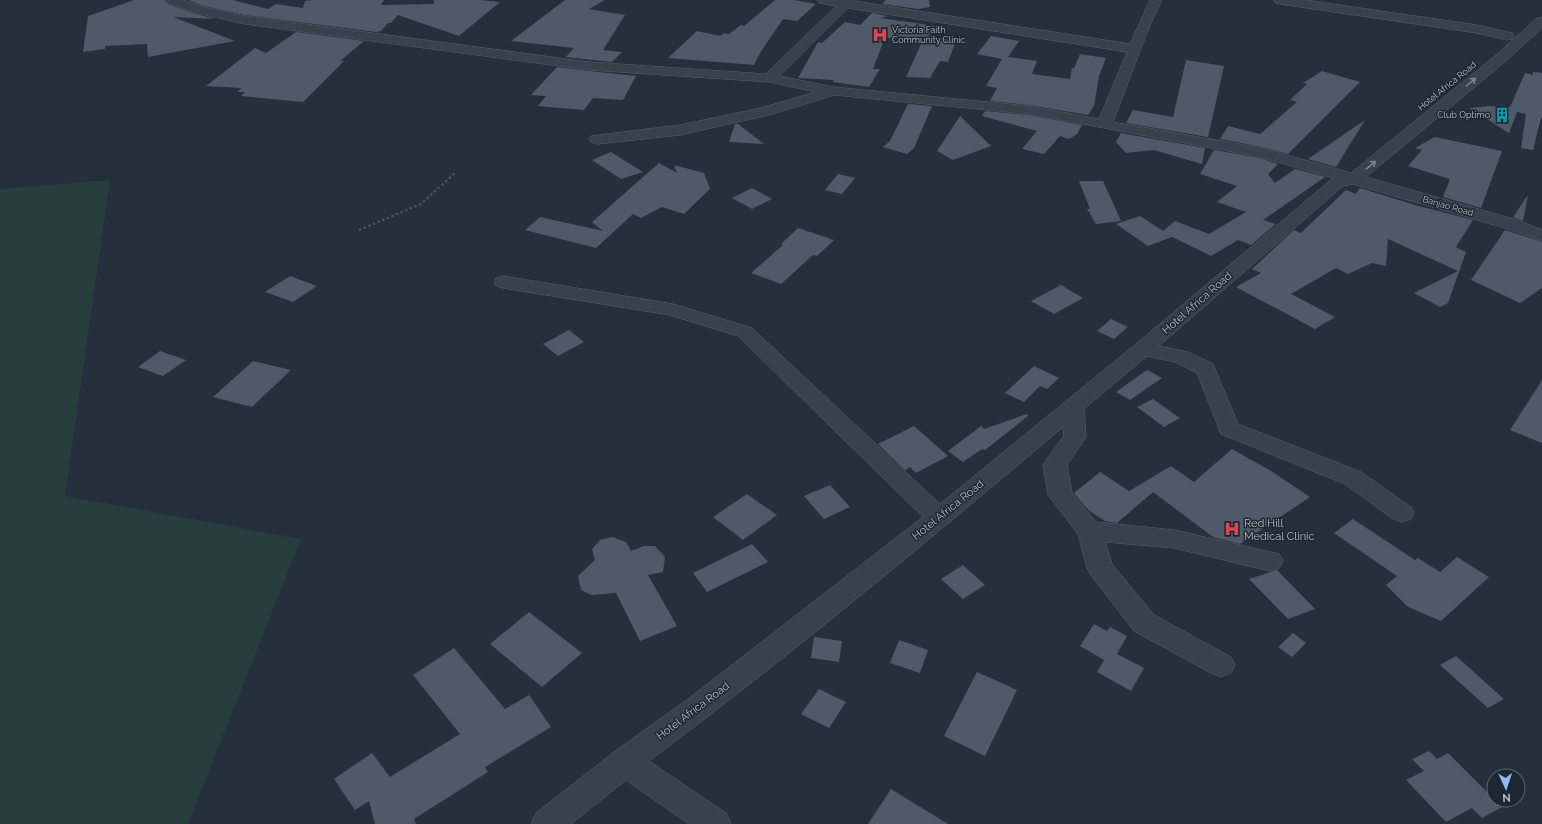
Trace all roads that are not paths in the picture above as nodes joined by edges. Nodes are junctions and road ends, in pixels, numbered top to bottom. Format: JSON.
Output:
{"nodes":[{"id":1,"x":171,"y":0,"type":"edge"},
{"id":2,"x":824,"y":0,"type":"edge"},
{"id":3,"x":1156,"y":0,"type":"edge"},
{"id":4,"x":1280,"y":0,"type":"edge"},
{"id":5,"x":847,"y":2,"type":"edge"},
{"id":6,"x":1316,"y":3,"type":"edge"},
{"id":7,"x":1542,"y":7,"type":"edge"},
{"id":8,"x":1542,"y":21,"type":"edge"},
{"id":9,"x":1507,"y":36,"type":"junction"},
{"id":10,"x":1134,"y":48,"type":"junction"},
{"id":11,"x":1494,"y":56,"type":"junction"},
{"id":12,"x":770,"y":78,"type":"junction"},
{"id":13,"x":833,"y":91,"type":"junction"},
{"id":14,"x":1104,"y":125,"type":"junction"},
{"id":15,"x":597,"y":139,"type":"dead end"},
{"id":16,"x":1344,"y":178,"type":"junction"},
{"id":17,"x":1542,"y":236,"type":"edge"},
{"id":18,"x":502,"y":282,"type":"dead end"},
{"id":19,"x":1143,"y":349,"type":"junction"},
{"id":20,"x":1073,"y":408,"type":"junction"},
{"id":21,"x":1402,"y":513,"type":"dead end"},
{"id":22,"x":939,"y":518,"type":"junction"},
{"id":23,"x":1089,"y":531,"type":"junction"},
{"id":24,"x":1270,"y":561,"type":"dead end"},
{"id":25,"x":1221,"y":665,"type":"dead end"},
{"id":26,"x":624,"y":762,"type":"junction"},
{"id":27,"x":547,"y":824,"type":"edge"},
{"id":28,"x":715,"y":824,"type":"edge"}],
"edges":[{"from":1,"to":12,"type":"street","name":"Banjao Road"},
{"from":2,"to":5,"type":"street"},
{"from":3,"to":10,"type":"street"},
{"from":4,"to":6,"type":"street"},
{"from":5,"to":10,"type":"street"},
{"from":5,"to":12,"type":"street"},
{"from":6,"to":9,"type":"street"},
{"from":7,"to":9,"type":"street","name":"Hotel Africa Road"},
{"from":8,"to":11,"type":"street","name":"Hotel Africa Road"},
{"from":9,"to":11,"type":"street","name":"Hotel Africa Road"},
{"from":10,"to":14,"type":"street"},
{"from":16,"to":11,"type":"street","name":"Hotel Africa Road","one_way":true},
{"from":11,"to":16,"type":"street","name":"Hotel Africa Road"},
{"from":12,"to":13,"type":"street","name":"Banjao Road"},
{"from":13,"to":14,"type":"street","name":"Banjao Road"},
{"from":13,"to":15,"type":"street"},
{"from":14,"to":16,"type":"street","name":"Banjao Road"},
{"from":16,"to":17,"type":"street","name":"Banjao Road"},
{"from":16,"to":19,"type":"street","name":"Hotel Africa Road"},
{"from":18,"to":22,"type":"street"},
{"from":19,"to":20,"type":"street","name":"Hotel Africa Road"},
{"from":19,"to":21,"type":"street"},
{"from":20,"to":22,"type":"street","name":"Hotel Africa Road"},
{"from":20,"to":23,"type":"street"},
{"from":22,"to":26,"type":"street","name":"Hotel Africa Road"},
{"from":23,"to":24,"type":"street"},
{"from":23,"to":25,"type":"street"},
{"from":26,"to":27,"type":"street","name":"Hotel Africa Road"},
{"from":26,"to":28,"type":"street"}]}
